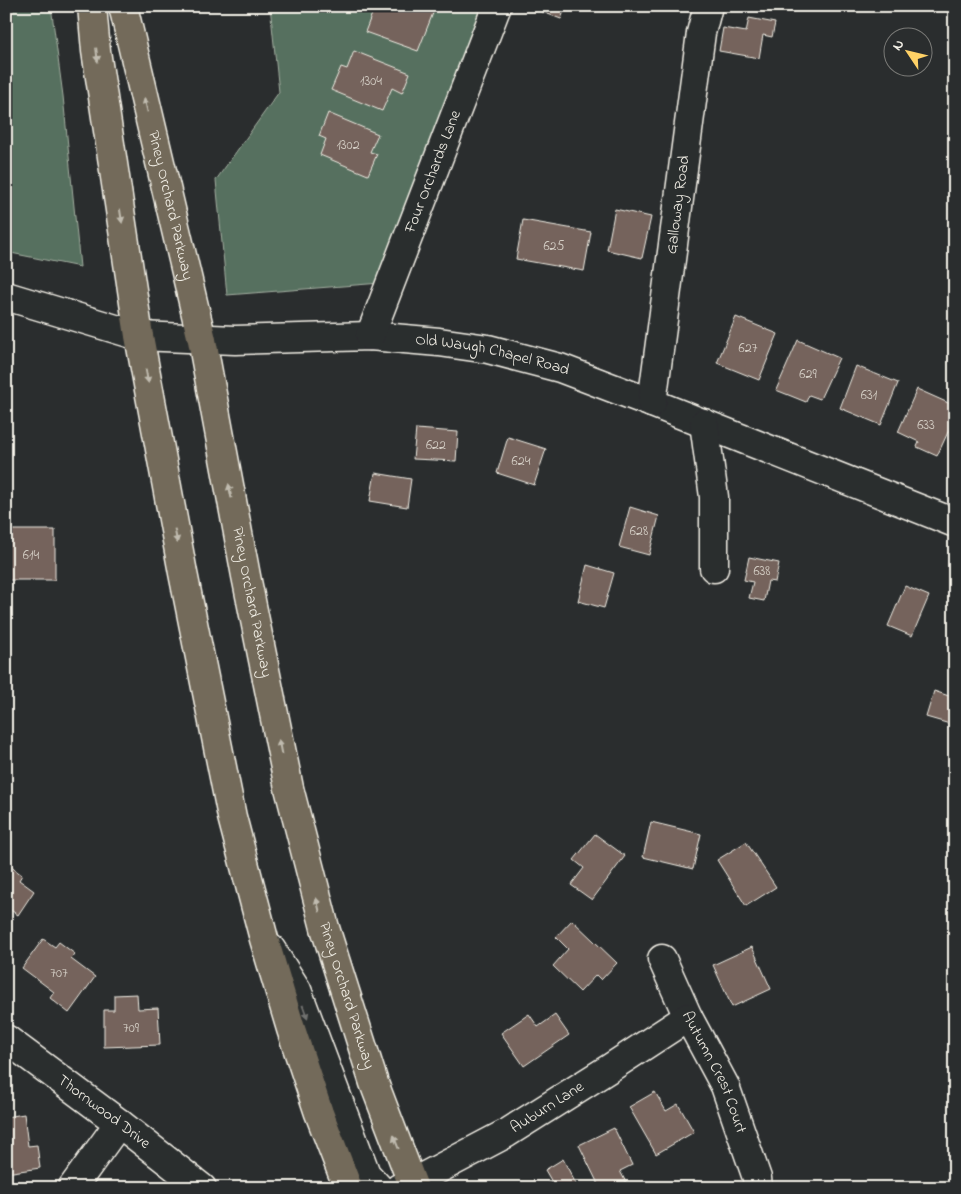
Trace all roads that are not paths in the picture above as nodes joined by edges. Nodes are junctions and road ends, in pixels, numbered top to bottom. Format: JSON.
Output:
{"nodes":[{"id":1,"x":92,"y":6,"type":"edge"},
{"id":2,"x":122,"y":6,"type":"edge"},
{"id":3,"x":496,"y":6,"type":"edge"},
{"id":4,"x":708,"y":6,"type":"edge"},
{"id":5,"x":6,"y":296,"type":"edge"},
{"id":6,"x":139,"y":336,"type":"junction"},
{"id":7,"x":370,"y":336,"type":"junction"},
{"id":8,"x":202,"y":340,"type":"junction"},
{"id":9,"x":652,"y":403,"type":"junction"},
{"id":10,"x":704,"y":424,"type":"junction"},
{"id":11,"x":955,"y":523,"type":"edge"},
{"id":12,"x":714,"y":568,"type":"dead end"},
{"id":13,"x":264,"y":939,"type":"junction"},
{"id":14,"x":662,"y":959,"type":"dead end"},
{"id":15,"x":688,"y":1017,"type":"junction"},
{"id":16,"x":6,"y":1039,"type":"edge"},
{"id":17,"x":119,"y":1123,"type":"junction"},
{"id":18,"x":408,"y":1186,"type":"edge"},
{"id":19,"x":72,"y":1188,"type":"edge"},
{"id":20,"x":202,"y":1188,"type":"edge"},
{"id":21,"x":348,"y":1188,"type":"edge"},
{"id":22,"x":379,"y":1188,"type":"edge"},
{"id":23,"x":758,"y":1188,"type":"edge"}],
"edges":[{"from":1,"to":6,"type":"main road","one_way":true},
{"from":8,"to":2,"type":"main road","name":"Piney Orchard Parkway","one_way":true},
{"from":3,"to":7,"type":"street","name":"Four Orchards Lane"},
{"from":4,"to":9,"type":"street","name":"Galloway Road"},
{"from":5,"to":6,"type":"street","name":"Old Waugh Chapel Road"},
{"from":6,"to":8,"type":"street","name":"Old Waugh Chapel Road"},
{"from":6,"to":13,"type":"main road","one_way":true},
{"from":7,"to":8,"type":"street","name":"Old Waugh Chapel Road"},
{"from":7,"to":9,"type":"street","name":"Old Waugh Chapel Road"},
{"from":18,"to":8,"type":"main road","name":"Piney Orchard Parkway","one_way":true},
{"from":9,"to":10,"type":"street","name":"Old Waugh Chapel Road"},
{"from":10,"to":11,"type":"street","name":"Old Waugh Chapel Road"},
{"from":10,"to":12,"type":"street"},
{"from":13,"to":21,"type":"main road"},
{"from":13,"to":22,"type":"street","one_way":true},
{"from":14,"to":15,"type":"street","name":"Autumn Crest Court"},
{"from":15,"to":18,"type":"street","name":"Auburn Lane"},
{"from":15,"to":23,"type":"street","name":"Autumn Crest Court"},
{"from":16,"to":17,"type":"street","name":"Thornwood Drive"},
{"from":17,"to":19,"type":"street"},
{"from":17,"to":20,"type":"street","name":"Thornwood Drive"}]}
